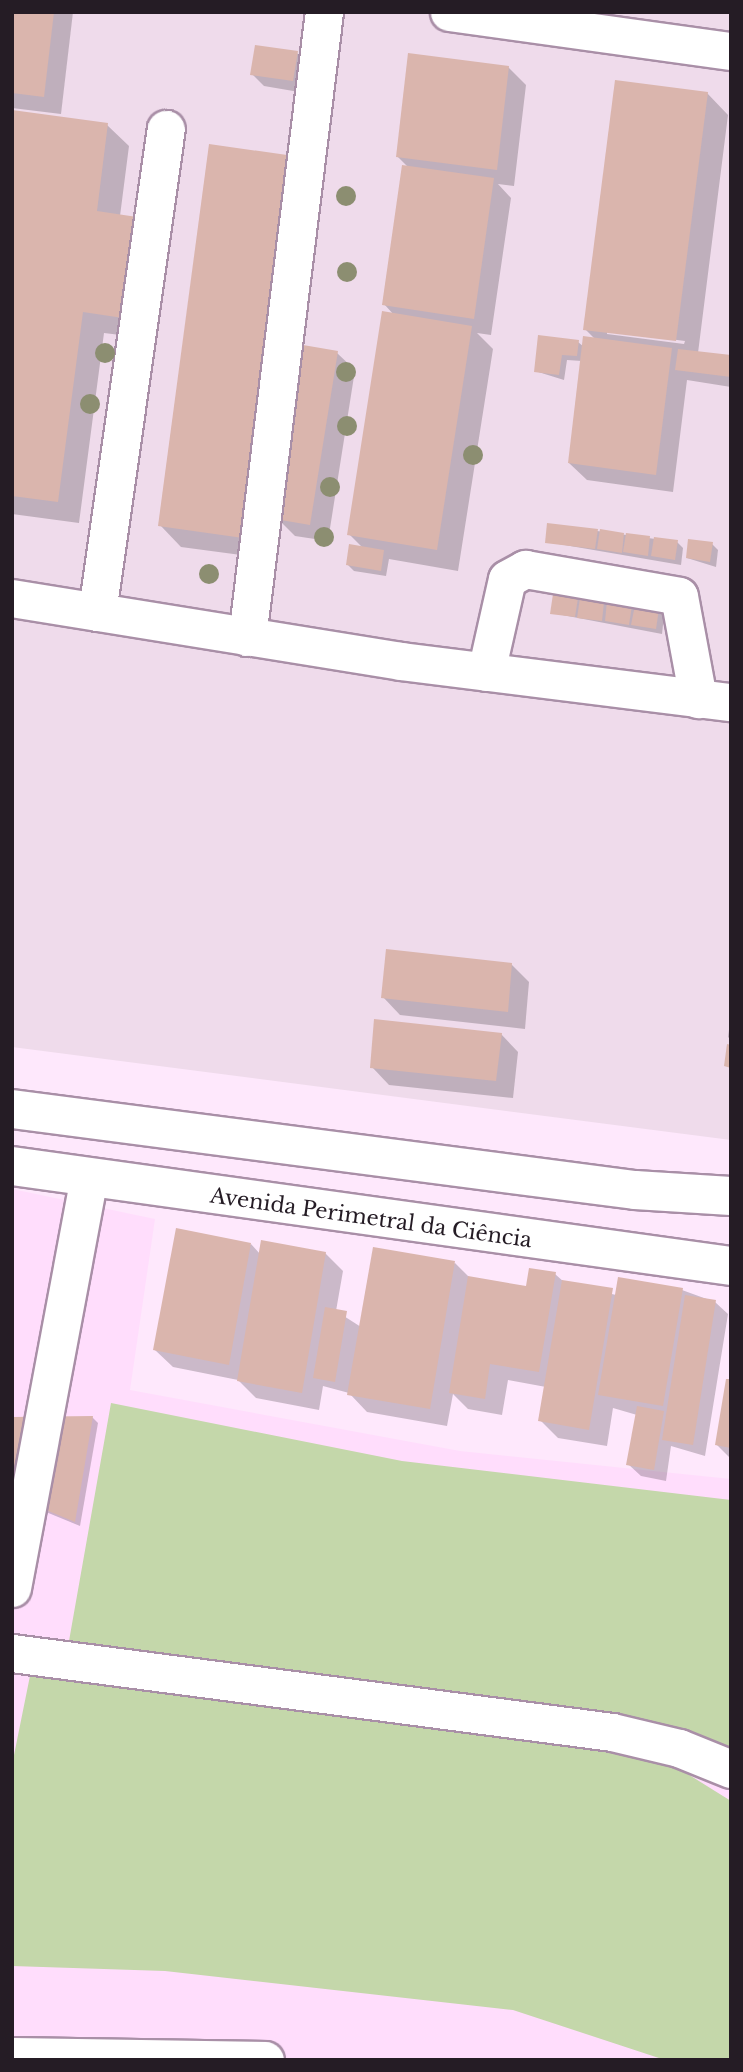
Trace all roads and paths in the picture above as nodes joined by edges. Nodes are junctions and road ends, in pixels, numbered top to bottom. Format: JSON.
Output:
{"nodes":[{"id":1,"x":324,"y":12,"type":"edge"},
{"id":2,"x":449,"y":12,"type":"edge"},
{"id":3,"x":731,"y":51,"type":"edge"},
{"id":4,"x":166,"y":129,"type":"dead end"},
{"id":5,"x":12,"y":598,"type":"edge"},
{"id":6,"x":97,"y":612,"type":"junction"},
{"id":7,"x":247,"y":637,"type":"junction"},
{"id":8,"x":486,"y":672,"type":"junction"},
{"id":9,"x":715,"y":700,"type":"edge"},
{"id":10,"x":12,"y":1109,"type":"edge"},
{"id":11,"x":12,"y":1132,"type":"edge"},
{"id":12,"x":370,"y":1156,"type":"junction"},
{"id":13,"x":12,"y":1166,"type":"edge"},
{"id":14,"x":89,"y":1178,"type":"junction"},
{"id":15,"x":731,"y":1196,"type":"edge"},
{"id":16,"x":731,"y":1266,"type":"edge"},
{"id":17,"x":12,"y":1588,"type":"edge"},
{"id":18,"x":12,"y":1653,"type":"edge"},
{"id":19,"x":731,"y":1769,"type":"edge"},
{"id":20,"x":12,"y":2056,"type":"edge"},
{"id":21,"x":265,"y":2060,"type":"edge"}],
"edges":[{"from":1,"to":7,"type":"lane"},
{"from":2,"to":3,"type":"lane"},
{"from":4,"to":6,"type":"lane"},
{"from":5,"to":6,"type":"lane"},
{"from":6,"to":7,"type":"lane"},
{"from":7,"to":8,"type":"lane"},
{"from":8,"to":9,"type":"lane"},
{"from":8,"to":9,"type":"lane"},
{"from":10,"to":12,"type":"main road"},
{"from":11,"to":12,"type":"main road"},
{"from":12,"to":15,"type":"main road"},
{"from":13,"to":14,"type":"main road","name":"Avenida Perimetral da Ciência"},
{"from":14,"to":16,"type":"main road","name":"Avenida Perimetral da Ciência"},
{"from":14,"to":17,"type":"lane"},
{"from":18,"to":19,"type":"lane"},
{"from":20,"to":21,"type":"lane"}]}
